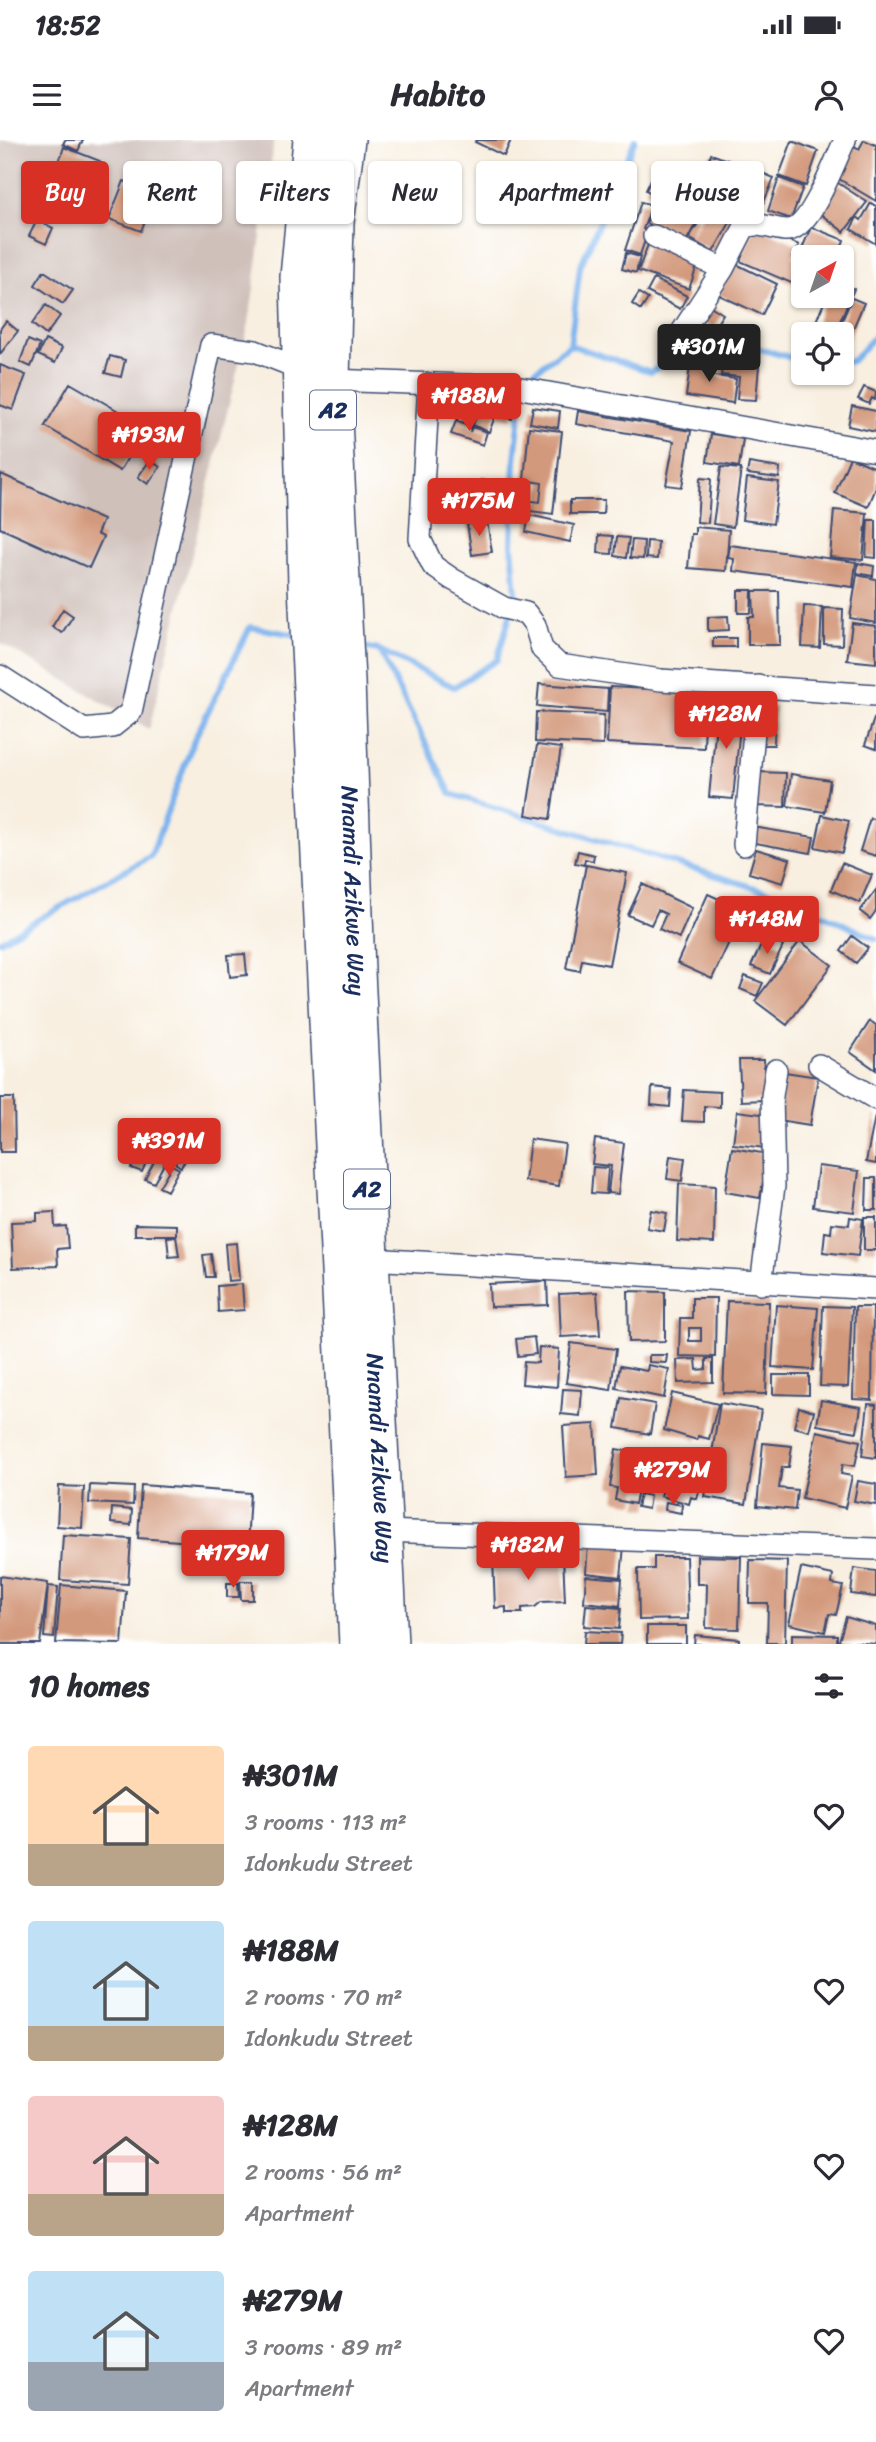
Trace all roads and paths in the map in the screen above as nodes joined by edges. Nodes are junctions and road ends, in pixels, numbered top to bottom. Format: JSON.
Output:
{"nodes":[{"id":1,"x":312,"y":140,"type":"edge"},
{"id":2,"x":346,"y":140,"type":"edge"},
{"id":3,"x":845,"y":140,"type":"edge"},
{"id":4,"x":654,"y":236,"type":"dead end"},
{"id":5,"x":723,"y":269,"type":"junction"},
{"id":6,"x":672,"y":347,"type":"dead end"},
{"id":7,"x":316,"y":375,"type":"junction"},
{"id":8,"x":429,"y":384,"type":"junction"},
{"id":9,"x":876,"y":451,"type":"edge"},
{"id":10,"x":0,"y":676,"type":"edge"},
{"id":11,"x":758,"y":687,"type":"junction"},
{"id":12,"x":876,"y":695,"type":"edge"},
{"id":13,"x":744,"y":845,"type":"dead end"},
{"id":14,"x":819,"y":1065,"type":"dead end"},
{"id":15,"x":776,"y":1070,"type":"dead end"},
{"id":16,"x":876,"y":1099,"type":"edge"},
{"id":17,"x":370,"y":1259,"type":"junction"},
{"id":18,"x":761,"y":1284,"type":"junction"},
{"id":19,"x":876,"y":1289,"type":"edge"},
{"id":20,"x":384,"y":1531,"type":"junction"},
{"id":21,"x":876,"y":1549,"type":"edge"},
{"id":22,"x":358,"y":1644,"type":"edge"},
{"id":23,"x":389,"y":1644,"type":"edge"}],
"edges":[{"from":1,"to":7,"type":"highway","name":"Nnamdi Azikwe Way","number":"A2"},
{"from":2,"to":7,"type":"highway","name":"Nnamdi Azikwe Way","number":"A2"},
{"from":3,"to":5,"type":"street"},
{"from":4,"to":5,"type":"street"},
{"from":5,"to":6,"type":"street"},
{"from":7,"to":8,"type":"street"},
{"from":7,"to":10,"type":"street"},
{"from":7,"to":17,"type":"highway","name":"Nnamdi Azikwe Way","number":"A2"},
{"from":7,"to":22,"type":"highway","name":"Nnamdi Azikwe Way","number":"A2"},
{"from":8,"to":9,"type":"street"},
{"from":8,"to":11,"type":"street"},
{"from":11,"to":12,"type":"street"},
{"from":11,"to":13,"type":"street"},
{"from":14,"to":16,"type":"street"},
{"from":15,"to":18,"type":"street"},
{"from":17,"to":18,"type":"street"},
{"from":17,"to":20,"type":"highway","name":"Nnamdi Azikwe Way","number":"A2"},
{"from":18,"to":19,"type":"street"},
{"from":20,"to":21,"type":"street"},
{"from":20,"to":23,"type":"highway","name":"Nnamdi Azikwe Way","number":"A2"}]}
